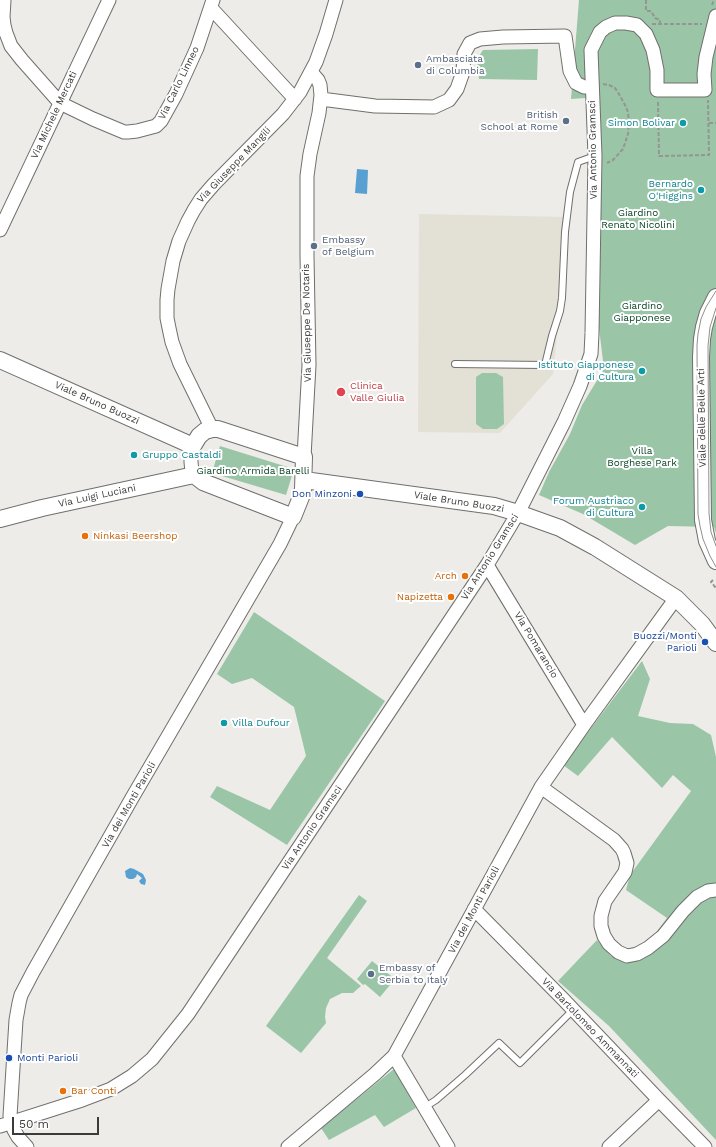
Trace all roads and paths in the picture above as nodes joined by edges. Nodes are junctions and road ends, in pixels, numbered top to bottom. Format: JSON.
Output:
{"nodes":[{"id":1,"x":4,"y":0,"type":"edge"},
{"id":2,"x":109,"y":0,"type":"edge"},
{"id":3,"x":336,"y":0,"type":"edge"},
{"id":4,"x":646,"y":0,"type":"edge"},
{"id":5,"x":212,"y":4,"type":"edge"},
{"id":6,"x":715,"y":22,"type":"edge"},
{"id":7,"x":699,"y":24,"type":"dead end"},
{"id":8,"x":311,"y":72,"type":"junction"},
{"id":9,"x":592,"y":85,"type":"junction"},
{"id":10,"x":657,"y":90,"type":"junction"},
{"id":11,"x":704,"y":90,"type":"junction"},
{"id":12,"x":295,"y":99,"type":"junction"},
{"id":13,"x":321,"y":100,"type":"junction"},
{"id":14,"x":60,"y":103,"type":"junction"},
{"id":15,"x":709,"y":123,"type":"junction"},
{"id":16,"x":716,"y":123,"type":"edge"},
{"id":17,"x":595,"y":161,"type":"junction"},
{"id":18,"x":0,"y":230,"type":"edge"},
{"id":19,"x":716,"y":298,"type":"edge"},
{"id":20,"x":0,"y":360,"type":"edge"},
{"id":21,"x":455,"y":364,"type":"dead end"},
{"id":22,"x":212,"y":429,"type":"junction"},
{"id":23,"x":193,"y":446,"type":"junction"},
{"id":24,"x":304,"y":457,"type":"junction"},
{"id":25,"x":194,"y":475,"type":"junction"},
{"id":26,"x":304,"y":480,"type":"junction"},
{"id":27,"x":518,"y":512,"type":"junction"},
{"id":28,"x":293,"y":517,"type":"junction"},
{"id":29,"x":0,"y":519,"type":"edge"},
{"id":30,"x":716,"y":561,"type":"edge"},
{"id":31,"x":487,"y":565,"type":"junction"},
{"id":32,"x":713,"y":580,"type":"dead end"},
{"id":33,"x":716,"y":588,"type":"edge"},
{"id":34,"x":676,"y":598,"type":"junction"},
{"id":35,"x":716,"y":643,"type":"edge"},
{"id":36,"x":584,"y":724,"type":"junction"},
{"id":37,"x":541,"y":787,"type":"junction"},
{"id":38,"x":716,"y":890,"type":"edge"},
{"id":39,"x":474,"y":909,"type":"junction"},
{"id":40,"x":573,"y":1010,"type":"junction"},
{"id":41,"x":394,"y":1056,"type":"junction"},
{"id":42,"x":659,"y":1100,"type":"junction"},
{"id":43,"x":425,"y":1107,"type":"junction"},
{"id":44,"x":5,"y":1124,"type":"edge"},
{"id":45,"x":27,"y":1147,"type":"edge"},
{"id":46,"x":288,"y":1147,"type":"edge"},
{"id":47,"x":448,"y":1147,"type":"edge"},
{"id":48,"x":609,"y":1147,"type":"edge"},
{"id":49,"x":705,"y":1147,"type":"edge"}],
"edges":[{"from":1,"to":14,"type":"street"},
{"from":2,"to":14,"type":"street","name":"Via Michele Mercati"},
{"from":3,"to":8,"type":"street","name":"Via Giuseppe Mangili"},
{"from":4,"to":7,"type":"path"},
{"from":5,"to":12,"type":"street","name":"Via Carlo Linneo"},
{"from":5,"to":14,"type":"street","name":"Via Carlo Linneo"},
{"from":6,"to":11,"type":"street"},
{"from":8,"to":12,"type":"street","name":"Via Giuseppe Mangili"},
{"from":8,"to":13,"type":"street","name":"Via Giuseppe De Notaris"},
{"from":9,"to":10,"type":"street","name":"Via Antonio Gramsci"},
{"from":9,"to":13,"type":"street"},
{"from":9,"to":17,"type":"street","name":"Via Antonio Gramsci"},
{"from":9,"to":17,"type":"path"},
{"from":10,"to":11,"type":"street"},
{"from":10,"to":15,"type":"path"},
{"from":11,"to":15,"type":"path"},
{"from":12,"to":22,"type":"street","name":"Via Giuseppe Mangili"},
{"from":13,"to":24,"type":"street","name":"Via Giuseppe De Notaris"},
{"from":14,"to":18,"type":"street","name":"Via Michele Mercati"},
{"from":15,"to":16,"type":"path"},
{"from":17,"to":21,"type":"lane"},
{"from":17,"to":27,"type":"street","name":"Via Antonio Gramsci"},
{"from":19,"to":30,"type":"street","name":"Viale delle Belle Arti"},
{"from":20,"to":23,"type":"street","name":"Viale Bruno Buozzi"},
{"from":22,"to":23,"type":"street"},
{"from":22,"to":24,"type":"street"},
{"from":23,"to":25,"type":"street"},
{"from":24,"to":26,"type":"street"},
{"from":25,"to":28,"type":"street"},
{"from":25,"to":29,"type":"street","name":"Via Luigi Luciani"},
{"from":26,"to":27,"type":"street","name":"Viale Bruno Buozzi"},
{"from":26,"to":28,"type":"street"},
{"from":27,"to":31,"type":"street","name":"Via Antonio Gramsci"},
{"from":27,"to":34,"type":"street","name":"Viale Bruno Buozzi"},
{"from":28,"to":44,"type":"street","name":"Via dei Monti Parioli"},
{"from":31,"to":36,"type":"street","name":"Via Pomarancio"},
{"from":31,"to":44,"type":"street","name":"Via Antonio Gramsci"},
{"from":32,"to":33,"type":"path"},
{"from":34,"to":35,"type":"street","name":"Viale Bruno Buozzi"},
{"from":34,"to":36,"type":"street"},
{"from":36,"to":37,"type":"street"},
{"from":37,"to":38,"type":"street"},
{"from":37,"to":39,"type":"street","name":"Via dei Monti Parioli"},
{"from":39,"to":40,"type":"street","name":"Via Bartolomeo Ammannati"},
{"from":39,"to":41,"type":"street","name":"Via dei Monti Parioli"},
{"from":40,"to":42,"type":"street","name":"Via Bartolomeo Ammannati"},
{"from":40,"to":43,"type":"lane"},
{"from":41,"to":43,"type":"street"},
{"from":41,"to":46,"type":"street","name":"Via dei Monti Parioli"},
{"from":42,"to":48,"type":"street"},
{"from":42,"to":49,"type":"street","name":"Via Bartolomeo Ammannati"},
{"from":43,"to":47,"type":"street"},
{"from":44,"to":45,"type":"street"}]}
